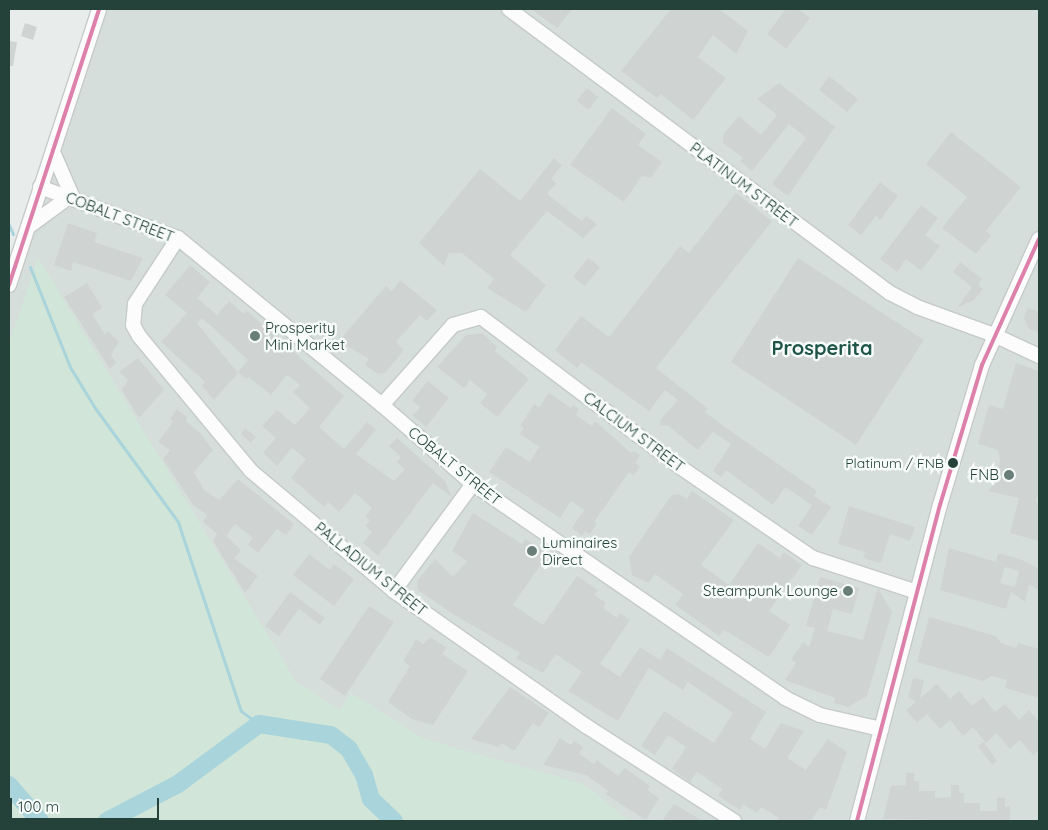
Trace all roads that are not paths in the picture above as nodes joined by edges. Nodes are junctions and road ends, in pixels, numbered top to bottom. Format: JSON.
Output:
{"nodes":[{"id":1,"x":99,"y":9,"type":"edge"},
{"id":2,"x":509,"y":9,"type":"edge"},
{"id":3,"x":53,"y":152,"type":"junction"},
{"id":4,"x":40,"y":188,"type":"junction"},
{"id":5,"x":71,"y":198,"type":"junction"},
{"id":6,"x":28,"y":227,"type":"junction"},
{"id":7,"x":178,"y":238,"type":"junction"},
{"id":8,"x":1039,"y":239,"type":"edge"},
{"id":9,"x":9,"y":285,"type":"edge"},
{"id":10,"x":994,"y":336,"type":"junction"},
{"id":11,"x":1039,"y":356,"type":"edge"},
{"id":12,"x":382,"y":405,"type":"junction"},
{"id":13,"x":473,"y":484,"type":"junction"},
{"id":14,"x":394,"y":591,"type":"junction"},
{"id":15,"x":917,"y":592,"type":"junction"},
{"id":16,"x":881,"y":729,"type":"junction"},
{"id":17,"x":734,"y":821,"type":"edge"},
{"id":18,"x":857,"y":821,"type":"edge"}],
"edges":[{"from":1,"to":3,"type":"street"},
{"from":2,"to":10,"type":"street","name":"PLATINUM STREET"},
{"from":3,"to":4,"type":"street"},
{"from":3,"to":5,"type":"street"},
{"from":4,"to":5,"type":"street","name":"COBALT STREET"},
{"from":4,"to":6,"type":"street"},
{"from":5,"to":6,"type":"street"},
{"from":5,"to":7,"type":"street","name":"COBALT STREET"},
{"from":6,"to":9,"type":"street"},
{"from":7,"to":12,"type":"street","name":"COBALT STREET"},
{"from":7,"to":14,"type":"street","name":"PALLADIUM STREET"},
{"from":8,"to":10,"type":"street"},
{"from":10,"to":11,"type":"street","name":"PLATINUM STREET"},
{"from":10,"to":15,"type":"street"},
{"from":12,"to":13,"type":"street","name":"COBALT STREET"},
{"from":12,"to":15,"type":"street","name":"CALCIUM STREET"},
{"from":13,"to":14,"type":"street"},
{"from":13,"to":16,"type":"street","name":"COBALT STREET"},
{"from":14,"to":17,"type":"street","name":"PALLADIUM STREET"},
{"from":15,"to":16,"type":"street"},
{"from":16,"to":18,"type":"street"}]}
